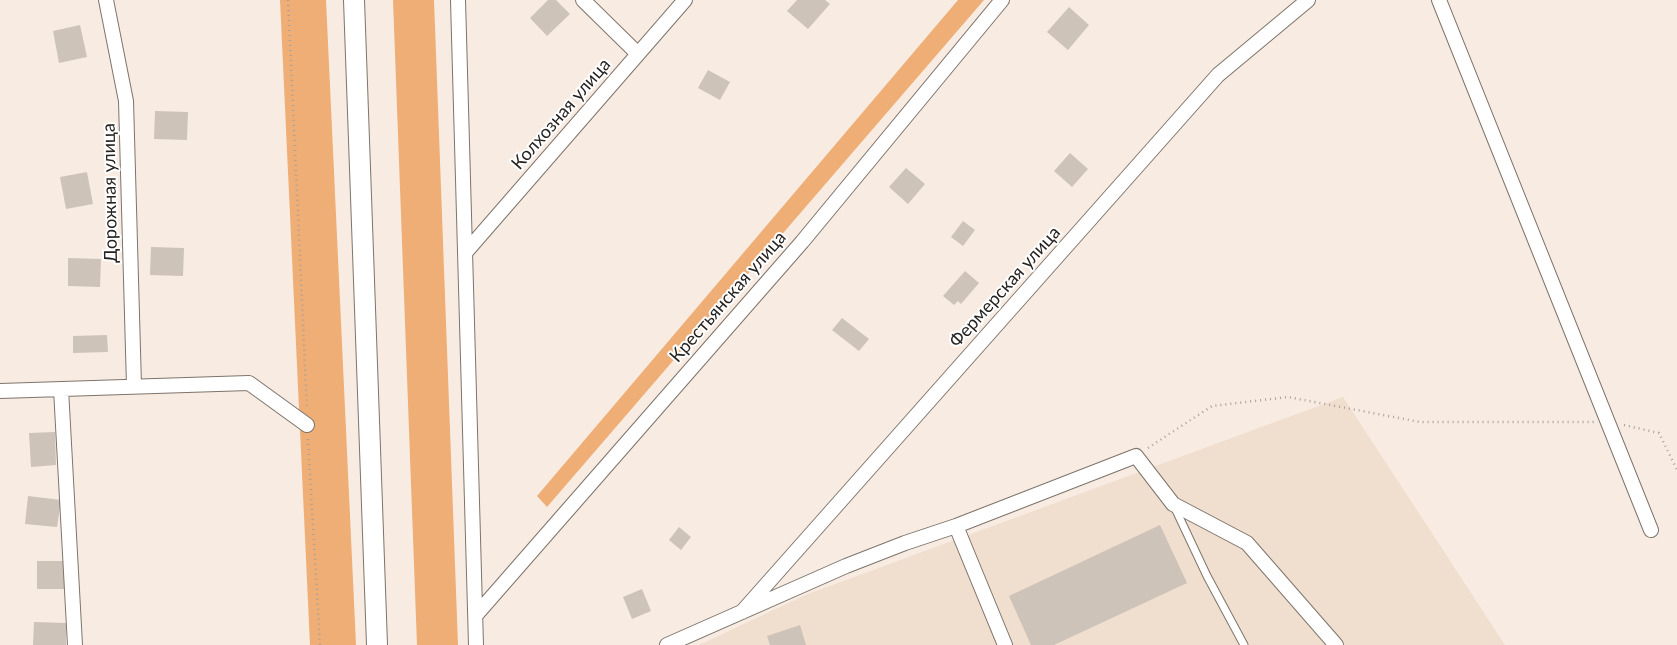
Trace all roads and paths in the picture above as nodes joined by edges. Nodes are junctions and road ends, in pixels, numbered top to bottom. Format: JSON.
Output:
{"nodes":[{"id":1,"x":106,"y":0,"type":"edge"},
{"id":2,"x":288,"y":0,"type":"edge"},
{"id":3,"x":354,"y":0,"type":"edge"},
{"id":4,"x":458,"y":0,"type":"edge"},
{"id":5,"x":583,"y":0,"type":"edge"},
{"id":6,"x":684,"y":0,"type":"edge"},
{"id":7,"x":1002,"y":0,"type":"edge"},
{"id":8,"x":1308,"y":0,"type":"edge"},
{"id":9,"x":1439,"y":0,"type":"edge"},
{"id":10,"x":638,"y":54,"type":"junction"},
{"id":11,"x":465,"y":254,"type":"junction"},
{"id":12,"x":134,"y":386,"type":"junction"},
{"id":13,"x":61,"y":389,"type":"junction"},
{"id":14,"x":0,"y":391,"type":"edge"},
{"id":15,"x":1608,"y":421,"type":"junction"},
{"id":16,"x":307,"y":425,"type":"junction"},
{"id":17,"x":1136,"y":456,"type":"junction"},
{"id":18,"x":1677,"y":470,"type":"edge"},
{"id":19,"x":1173,"y":504,"type":"junction"},
{"id":20,"x":956,"y":526,"type":"junction"},
{"id":21,"x":1651,"y":530,"type":"dead end"},
{"id":22,"x":742,"y":612,"type":"junction"},
{"id":23,"x":476,"y":614,"type":"junction"},
{"id":24,"x":76,"y":645,"type":"edge"},
{"id":25,"x":320,"y":645,"type":"edge"},
{"id":26,"x":377,"y":645,"type":"edge"},
{"id":27,"x":476,"y":645,"type":"edge"},
{"id":28,"x":667,"y":645,"type":"edge"},
{"id":29,"x":1005,"y":645,"type":"edge"},
{"id":30,"x":1244,"y":645,"type":"edge"},
{"id":31,"x":1336,"y":645,"type":"edge"}],
"edges":[{"from":1,"to":12,"type":"street","name":"Дорожная улица"},
{"from":2,"to":16,"type":"path"},
{"from":3,"to":26,"type":"street"},
{"from":4,"to":11,"type":"street"},
{"from":5,"to":10,"type":"street"},
{"from":6,"to":10,"type":"street","name":"Колхозная улица"},
{"from":7,"to":23,"type":"street","name":"Крестьянская улица"},
{"from":8,"to":22,"type":"street","name":"Фермерская улица"},
{"from":9,"to":15,"type":"street"},
{"from":10,"to":11,"type":"street","name":"Колхозная улица"},
{"from":11,"to":23,"type":"street"},
{"from":12,"to":13,"type":"street"},
{"from":12,"to":16,"type":"street"},
{"from":13,"to":14,"type":"street"},
{"from":13,"to":24,"type":"street"},
{"from":15,"to":17,"type":"path"},
{"from":15,"to":18,"type":"path"},
{"from":15,"to":21,"type":"street"},
{"from":16,"to":25,"type":"path"},
{"from":17,"to":19,"type":"street"},
{"from":17,"to":20,"type":"street"},
{"from":19,"to":30,"type":"lane"},
{"from":19,"to":31,"type":"street"},
{"from":20,"to":22,"type":"street"},
{"from":20,"to":29,"type":"street"},
{"from":22,"to":28,"type":"street"},
{"from":23,"to":27,"type":"street"}]}
